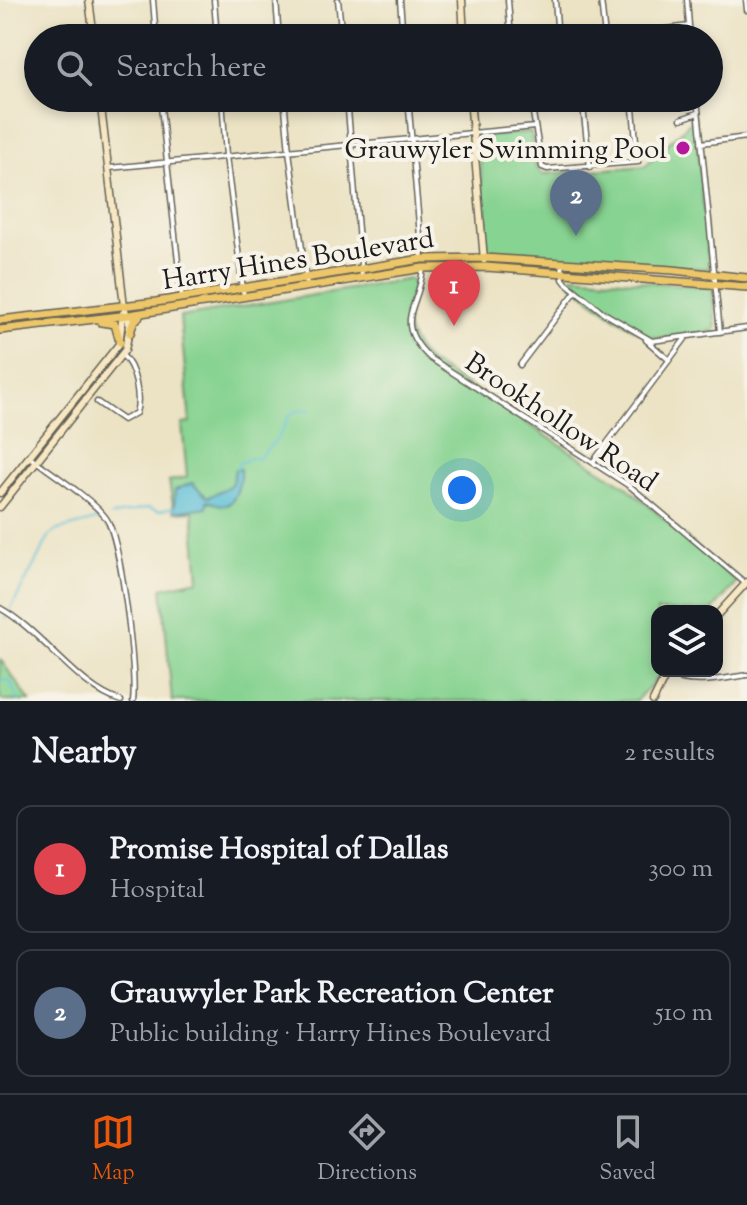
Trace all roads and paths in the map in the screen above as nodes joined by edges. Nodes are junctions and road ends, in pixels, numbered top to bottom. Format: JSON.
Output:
{"nodes":[{"id":1,"x":89,"y":0,"type":"edge"},
{"id":2,"x":153,"y":0,"type":"edge"},
{"id":3,"x":214,"y":0,"type":"edge"},
{"id":4,"x":276,"y":0,"type":"edge"},
{"id":5,"x":338,"y":0,"type":"edge"},
{"id":6,"x":400,"y":0,"type":"edge"},
{"id":7,"x":462,"y":0,"type":"edge"},
{"id":8,"x":508,"y":0,"type":"edge"},
{"id":9,"x":555,"y":0,"type":"edge"},
{"id":10,"x":601,"y":0,"type":"edge"},
{"id":11,"x":687,"y":0,"type":"edge"},
{"id":12,"x":746,"y":0,"type":"edge"},
{"id":13,"x":747,"y":10,"type":"edge"},
{"id":14,"x":92,"y":24,"type":"edge"},
{"id":15,"x":155,"y":24,"type":"edge"},
{"id":16,"x":216,"y":24,"type":"edge"},
{"id":17,"x":278,"y":24,"type":"edge"},
{"id":18,"x":341,"y":24,"type":"edge"},
{"id":19,"x":402,"y":24,"type":"edge"},
{"id":20,"x":463,"y":24,"type":"edge"},
{"id":21,"x":510,"y":24,"type":"edge"},
{"id":22,"x":557,"y":24,"type":"edge"},
{"id":23,"x":602,"y":24,"type":"edge"},
{"id":24,"x":689,"y":24,"type":"edge"},
{"id":25,"x":102,"y":112,"type":"edge"},
{"id":26,"x":162,"y":112,"type":"edge"},
{"id":27,"x":223,"y":112,"type":"edge"},
{"id":28,"x":285,"y":112,"type":"edge"},
{"id":29,"x":348,"y":112,"type":"edge"},
{"id":30,"x":409,"y":112,"type":"edge"},
{"id":31,"x":471,"y":112,"type":"edge"},
{"id":32,"x":533,"y":112,"type":"edge"},
{"id":33,"x":584,"y":112,"type":"edge"},
{"id":34,"x":633,"y":112,"type":"edge"},
{"id":35,"x":698,"y":113,"type":"joint"},
{"id":36,"x":681,"y":119,"type":"dead end"},
{"id":37,"x":535,"y":127,"type":"junction"},
{"id":38,"x":473,"y":134,"type":"junction"},
{"id":39,"x":747,"y":137,"type":"edge"},
{"id":40,"x":412,"y":139,"type":"junction"},
{"id":41,"x":701,"y":143,"type":"junction"},
{"id":42,"x":350,"y":145,"type":"junction"},
{"id":43,"x":289,"y":151,"type":"junction"},
{"id":44,"x":226,"y":156,"type":"junction"},
{"id":45,"x":167,"y":162,"type":"junction"},
{"id":46,"x":590,"y":167,"type":"junction"},
{"id":47,"x":109,"y":168,"type":"junction"},
{"id":48,"x":484,"y":258,"type":"junction"},
{"id":49,"x":422,"y":259,"type":"junction"},
{"id":50,"x":361,"y":267,"type":"junction"},
{"id":51,"x":486,"y":267,"type":"junction"},
{"id":52,"x":562,"y":267,"type":"junction"},
{"id":53,"x":423,"y":268,"type":"junction"},
{"id":54,"x":362,"y":277,"type":"junction"},
{"id":55,"x":714,"y":278,"type":"junction"},
{"id":56,"x":747,"y":278,"type":"edge"},
{"id":57,"x":307,"y":281,"type":"junction"},
{"id":58,"x":747,"y":287,"type":"edge"},
{"id":59,"x":576,"y":291,"type":"junction"},
{"id":60,"x":244,"y":293,"type":"junction"},
{"id":61,"x":182,"y":298,"type":"junction"},
{"id":62,"x":124,"y":306,"type":"junction"},
{"id":63,"x":143,"y":313,"type":"junction"},
{"id":64,"x":66,"y":314,"type":"junction"},
{"id":65,"x":125,"y":315,"type":"junction"},
{"id":66,"x":12,"y":319,"type":"junction"},
{"id":67,"x":0,"y":320,"type":"edge"},
{"id":68,"x":83,"y":320,"type":"junction"},
{"id":69,"x":51,"y":324,"type":"junction"},
{"id":70,"x":13,"y":328,"type":"junction"},
{"id":71,"x":747,"y":328,"type":"edge"},
{"id":72,"x":0,"y":330,"type":"edge"},
{"id":73,"x":720,"y":332,"type":"junction"},
{"id":74,"x":130,"y":333,"type":"junction"},
{"id":75,"x":644,"y":338,"type":"junction"},
{"id":76,"x":686,"y":338,"type":"junction"},
{"id":77,"x":120,"y":342,"type":"junction"},
{"id":78,"x":115,"y":350,"type":"junction"},
{"id":79,"x":122,"y":355,"type":"junction"},
{"id":80,"x":670,"y":361,"type":"junction"},
{"id":81,"x":520,"y":365,"type":"dead end"},
{"id":82,"x":98,"y":370,"type":"junction"},
{"id":83,"x":89,"y":395,"type":"junction"},
{"id":84,"x":97,"y":402,"type":"dead end"},
{"id":85,"x":61,"y":413,"type":"junction"},
{"id":86,"x":68,"y":419,"type":"junction"},
{"id":87,"x":28,"y":456,"type":"junction"},
{"id":88,"x":36,"y":461,"type":"junction"},
{"id":89,"x":593,"y":462,"type":"junction"},
{"id":90,"x":0,"y":493,"type":"edge"},
{"id":91,"x":0,"y":507,"type":"edge"},
{"id":92,"x":746,"y":582,"type":"edge"},
{"id":93,"x":0,"y":608,"type":"edge"},
{"id":94,"x":723,"y":608,"type":"edge"},
{"id":95,"x":747,"y":675,"type":"edge"},
{"id":96,"x":666,"y":677,"type":"edge"},
{"id":97,"x":681,"y":677,"type":"edge"},
{"id":98,"x":121,"y":701,"type":"edge"},
{"id":99,"x":133,"y":701,"type":"edge"},
{"id":100,"x":653,"y":701,"type":"edge"}],
"edges":[{"from":1,"to":14,"type":"street"},
{"from":2,"to":15,"type":"street"},
{"from":3,"to":16,"type":"street"},
{"from":4,"to":17,"type":"street"},
{"from":5,"to":18,"type":"street"},
{"from":6,"to":19,"type":"street"},
{"from":7,"to":20,"type":"street"},
{"from":8,"to":21,"type":"street"},
{"from":9,"to":22,"type":"street"},
{"from":10,"to":23,"type":"street"},
{"from":11,"to":24,"type":"street"},
{"from":12,"to":13,"type":"street"},
{"from":25,"to":47,"type":"street"},
{"from":26,"to":45,"type":"street"},
{"from":27,"to":44,"type":"street"},
{"from":28,"to":43,"type":"street"},
{"from":29,"to":42,"type":"street"},
{"from":30,"to":40,"type":"street"},
{"from":31,"to":38,"type":"street"},
{"from":32,"to":37,"type":"street"},
{"from":33,"to":46,"type":"street"},
{"from":34,"to":46,"type":"street"},
{"from":35,"to":36,"type":"street"},
{"from":35,"to":41,"type":"street"},
{"from":37,"to":38,"type":"street"},
{"from":37,"to":46,"type":"street"},
{"from":38,"to":40,"type":"street"},
{"from":38,"to":48,"type":"street"},
{"from":39,"to":41,"type":"street"},
{"from":40,"to":42,"type":"street"},
{"from":40,"to":49,"type":"street"},
{"from":41,"to":55,"type":"street"},
{"from":42,"to":43,"type":"street"},
{"from":42,"to":50,"type":"street"},
{"from":43,"to":44,"type":"street"},
{"from":43,"to":57,"type":"street"},
{"from":44,"to":45,"type":"street"},
{"from":44,"to":60,"type":"street"},
{"from":45,"to":47,"type":"street"},
{"from":45,"to":61,"type":"street"},
{"from":47,"to":62,"type":"street"},
{"from":48,"to":49,"type":"main road","name":"Harry Hines Boulevard"},
{"from":48,"to":51,"type":"street"},
{"from":48,"to":52,"type":"main road","name":"Harry Hines Boulevard"},
{"from":49,"to":50,"type":"main road","name":"Harry Hines Boulevard"},
{"from":49,"to":53,"type":"street"},
{"from":50,"to":54,"type":"street"},
{"from":50,"to":57,"type":"main road","name":"Harry Hines Boulevard"},
{"from":51,"to":52,"type":"main road","name":"Harry Hines Boulevard"},
{"from":51,"to":53,"type":"main road","name":"Harry Hines Boulevard"},
{"from":52,"to":55,"type":"main road","name":"Harry Hines Boulevard"},
{"from":52,"to":59,"type":"street"},
{"from":53,"to":54,"type":"main road","name":"Harry Hines Boulevard"},
{"from":53,"to":89,"type":"street","name":"Brookhollow Road"},
{"from":54,"to":57,"type":"main road","name":"Harry Hines Boulevard"},
{"from":55,"to":56,"type":"main road","name":"Harry Hines Boulevard"},
{"from":55,"to":58,"type":"main road","name":"Harry Hines Boulevard"},
{"from":55,"to":73,"type":"street"},
{"from":57,"to":60,"type":"main road","name":"Harry Hines Boulevard"},
{"from":59,"to":75,"type":"street"},
{"from":59,"to":81,"type":"street"},
{"from":60,"to":61,"type":"main road","name":"Harry Hines Boulevard"},
{"from":60,"to":63,"type":"main road","name":"Harry Hines Boulevard"},
{"from":61,"to":62,"type":"main road","name":"Harry Hines Boulevard"},
{"from":62,"to":64,"type":"main road","name":"Harry Hines Boulevard"},
{"from":62,"to":65,"type":"street"},
{"from":63,"to":65,"type":"main road","name":"Harry Hines Boulevard"},
{"from":63,"to":74,"type":"main road"},
{"from":64,"to":66,"type":"main road","name":"Harry Hines Boulevard"},
{"from":64,"to":69,"type":"main road"},
{"from":65,"to":68,"type":"main road","name":"Harry Hines Boulevard"},
{"from":65,"to":74,"type":"street"},
{"from":65,"to":77,"type":"street"},
{"from":66,"to":67,"type":"main road","name":"Harry Hines Boulevard"},
{"from":66,"to":70,"type":"main road"},
{"from":68,"to":69,"type":"main road","name":"Harry Hines Boulevard"},
{"from":68,"to":77,"type":"main road"},
{"from":69,"to":70,"type":"main road","name":"Harry Hines Boulevard"},
{"from":70,"to":72,"type":"main road","name":"Harry Hines Boulevard"},
{"from":71,"to":73,"type":"street"},
{"from":73,"to":76,"type":"street"},
{"from":74,"to":79,"type":"street"},
{"from":75,"to":76,"type":"street"},
{"from":75,"to":80,"type":"street"},
{"from":76,"to":80,"type":"street"},
{"from":77,"to":78,"type":"street"},
{"from":78,"to":79,"type":"street"},
{"from":78,"to":82,"type":"street"},
{"from":79,"to":83,"type":"street"},
{"from":79,"to":84,"type":"street"},
{"from":80,"to":89,"type":"street"},
{"from":82,"to":83,"type":"street"},
{"from":82,"to":85,"type":"street"},
{"from":83,"to":86,"type":"street"},
{"from":85,"to":86,"type":"street"},
{"from":85,"to":87,"type":"street"},
{"from":86,"to":88,"type":"street"},
{"from":87,"to":88,"type":"street"},
{"from":87,"to":90,"type":"street"},
{"from":88,"to":91,"type":"street"},
{"from":88,"to":99,"type":"street"},
{"from":89,"to":92,"type":"street","name":"Brookhollow Road"},
{"from":92,"to":94,"type":"street"},
{"from":93,"to":98,"type":"street"},
{"from":95,"to":97,"type":"street"},
{"from":96,"to":100,"type":"street"}]}
